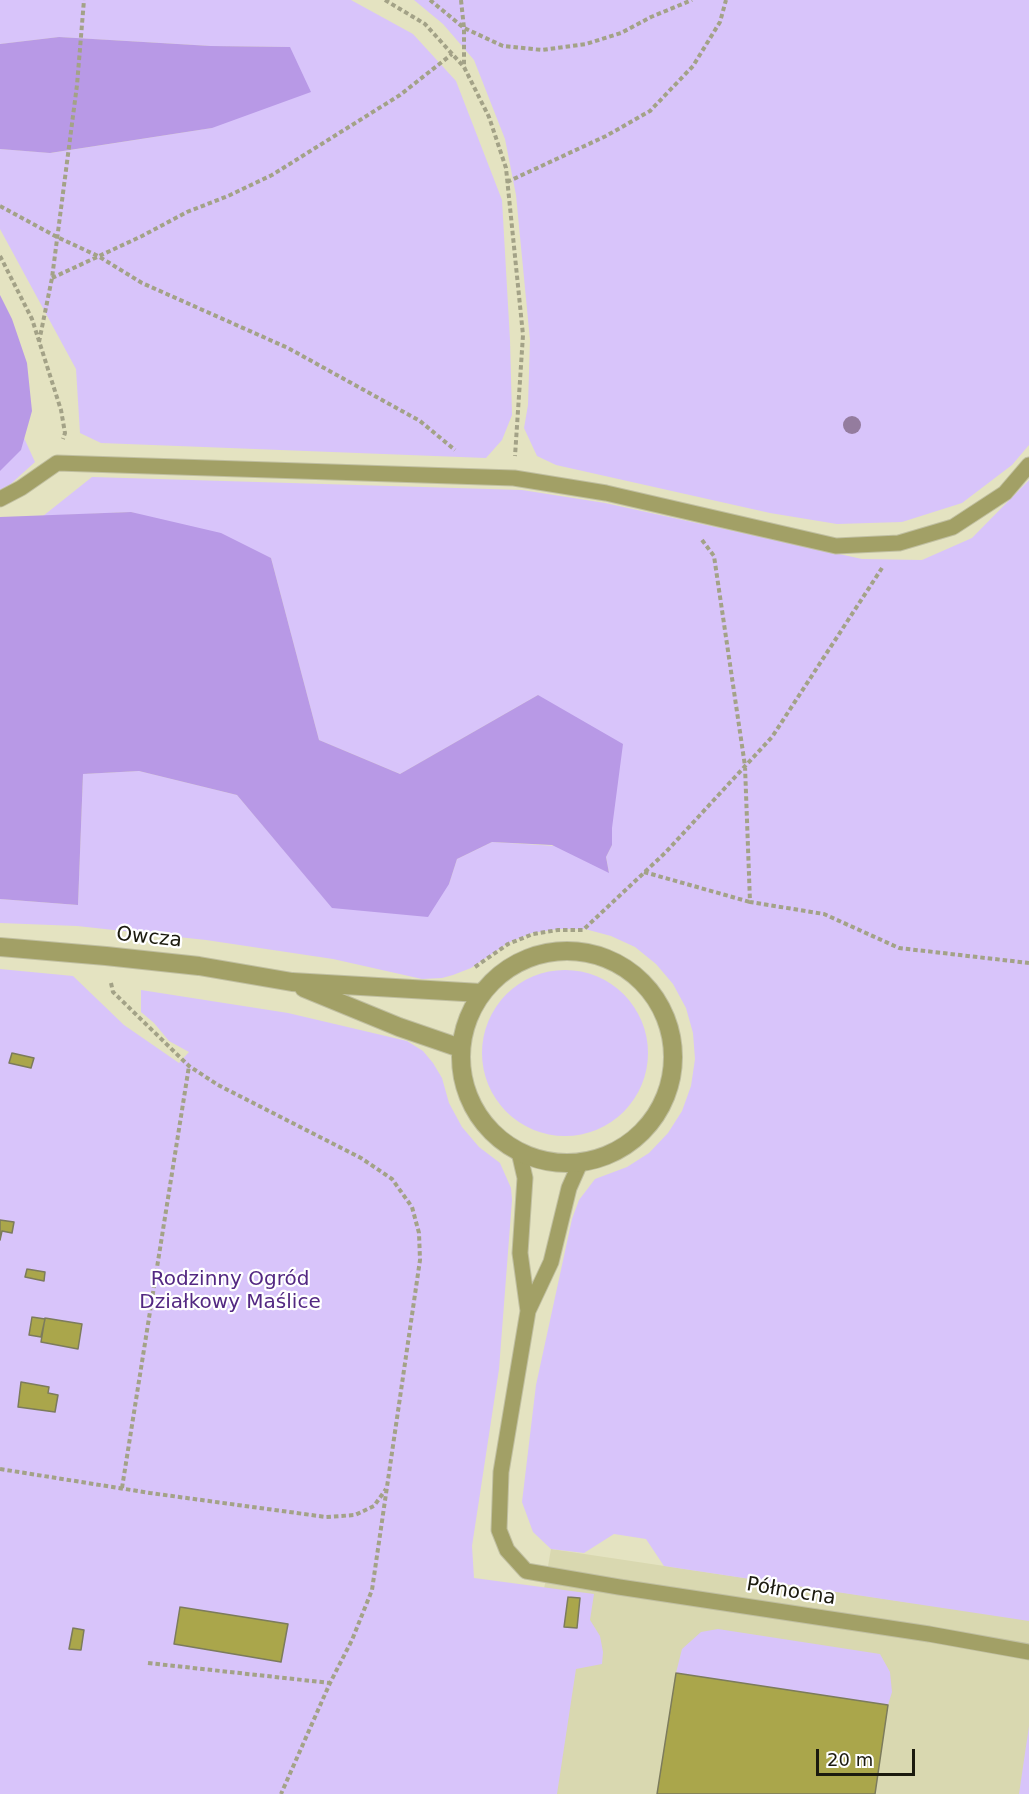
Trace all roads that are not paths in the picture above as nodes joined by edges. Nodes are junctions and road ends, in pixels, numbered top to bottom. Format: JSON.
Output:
{"nodes":[{"id":1,"x":1029,"y":465,"type":"edge"},
{"id":2,"x":0,"y":499,"type":"edge"},
{"id":3,"x":0,"y":947,"type":"edge"},
{"id":4,"x":292,"y":982,"type":"junction"},
{"id":5,"x":481,"y":993,"type":"junction"},
{"id":6,"x":460,"y":1048,"type":"junction"},
{"id":7,"x":519,"y":1152,"type":"junction"},
{"id":8,"x":581,"y":1161,"type":"junction"},
{"id":9,"x":528,"y":1311,"type":"junction"},
{"id":10,"x":1029,"y":1652,"type":"edge"}],
"edges":[{"from":1,"to":2,"type":"lane"},
{"from":3,"to":4,"type":"street","name":"Owcza"},
{"from":4,"to":5,"type":"street","name":"Owcza"},
{"from":4,"to":6,"type":"street","name":"Owcza"},
{"from":5,"to":6,"type":"street"},
{"from":5,"to":8,"type":"street"},
{"from":6,"to":7,"type":"street"},
{"from":7,"to":8,"type":"street"},
{"from":7,"to":9,"type":"lane"},
{"from":8,"to":9,"type":"lane"},
{"from":9,"to":10,"type":"lane","name":"Północna"}]}
